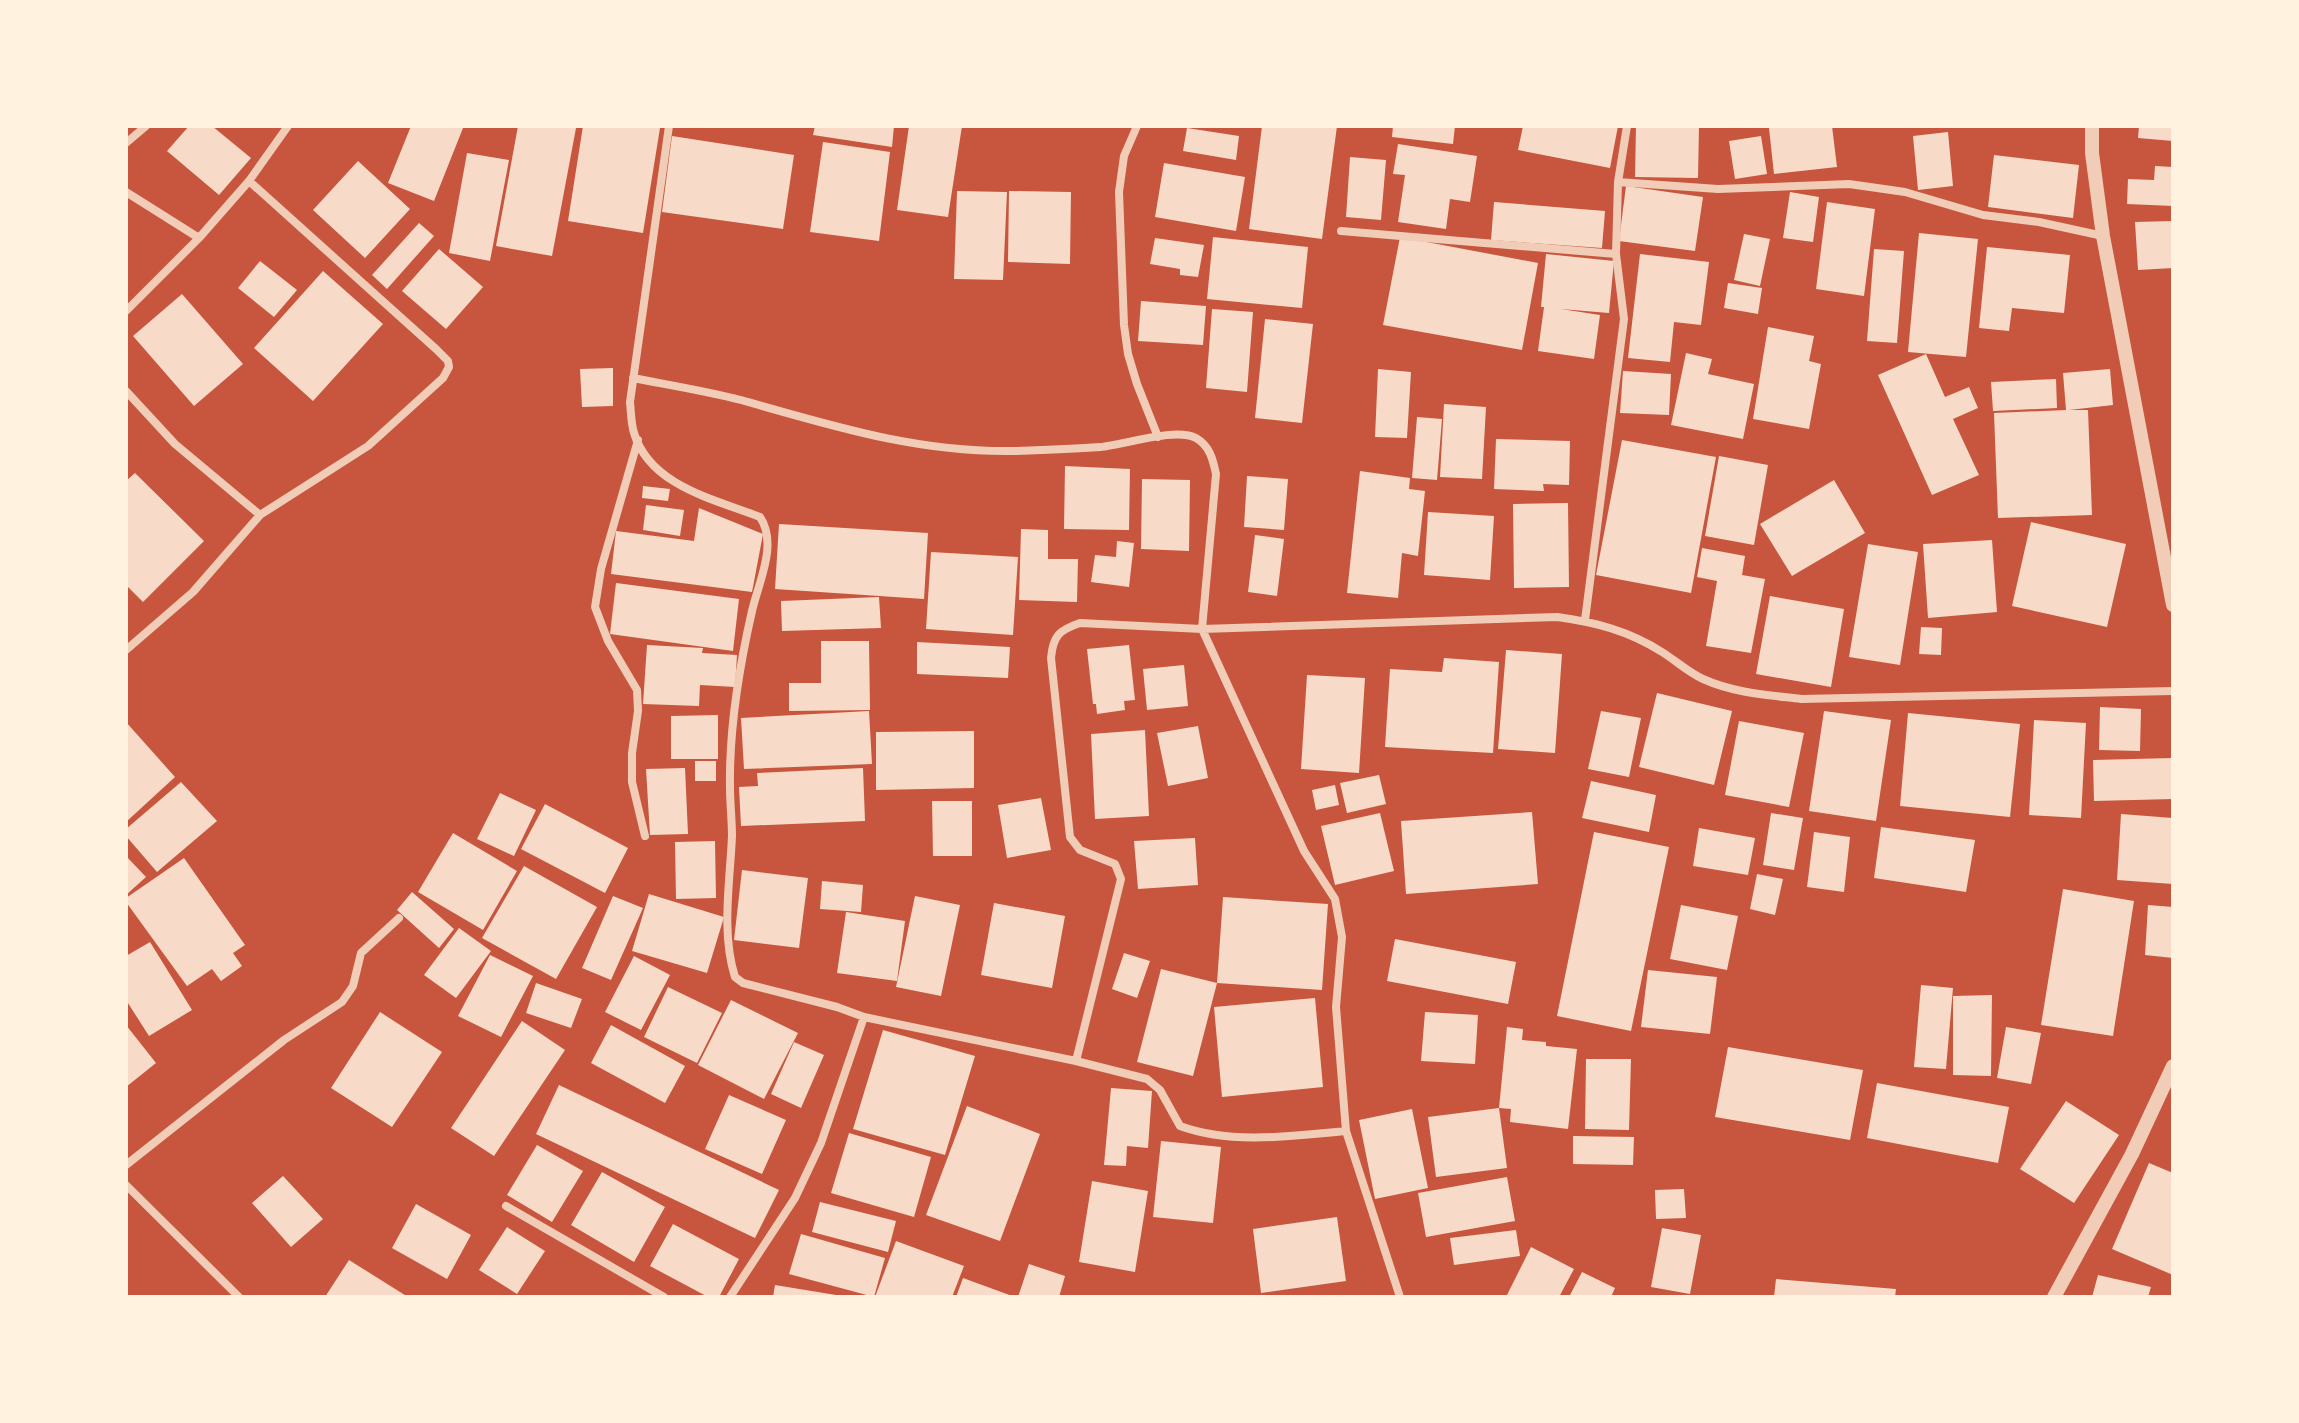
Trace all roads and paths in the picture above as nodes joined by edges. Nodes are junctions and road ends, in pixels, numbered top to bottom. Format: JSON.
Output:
{"nodes":[{"id":1,"x":146,"y":126,"type":"edge"},
{"id":2,"x":288,"y":126,"type":"edge"},
{"id":3,"x":669,"y":126,"type":"edge"},
{"id":4,"x":1137,"y":126,"type":"edge"},
{"id":5,"x":1627,"y":126,"type":"edge"},
{"id":6,"x":2092,"y":126,"type":"edge"},
{"id":7,"x":126,"y":143,"type":"edge"},
{"id":8,"x":249,"y":181,"type":"junction"},
{"id":9,"x":1618,"y":182,"type":"junction"},
{"id":10,"x":126,"y":192,"type":"edge"},
{"id":11,"x":1341,"y":231,"type":"dead end"},
{"id":12,"x":2103,"y":236,"type":"junction"},
{"id":13,"x":199,"y":238,"type":"junction"},
{"id":14,"x":1616,"y":254,"type":"junction"},
{"id":15,"x":126,"y":311,"type":"edge"},
{"id":16,"x":633,"y":378,"type":"junction"},
{"id":17,"x":126,"y":391,"type":"edge"},
{"id":18,"x":1158,"y":437,"type":"junction"},
{"id":19,"x":638,"y":440,"type":"junction"},
{"id":20,"x":260,"y":515,"type":"junction"},
{"id":21,"x":2168,"y":560,"type":"edge"},
{"id":22,"x":2173,"y":605,"type":"edge"},
{"id":23,"x":1585,"y":620,"type":"junction"},
{"id":24,"x":1202,"y":629,"type":"junction"},
{"id":25,"x":126,"y":650,"type":"edge"},
{"id":26,"x":2173,"y":691,"type":"edge"},
{"id":27,"x":645,"y":836,"type":"dead end"},
{"id":28,"x":399,"y":918,"type":"dead end"},
{"id":29,"x":864,"y":1017,"type":"junction"},
{"id":30,"x":1076,"y":1061,"type":"junction"},
{"id":31,"x":2173,"y":1066,"type":"edge"},
{"id":32,"x":1346,"y":1131,"type":"junction"},
{"id":33,"x":126,"y":1165,"type":"edge"},
{"id":34,"x":126,"y":1185,"type":"edge"},
{"id":35,"x":506,"y":1206,"type":"dead end"},
{"id":36,"x":239,"y":1297,"type":"edge"},
{"id":37,"x":664,"y":1297,"type":"edge"},
{"id":38,"x":730,"y":1297,"type":"edge"},
{"id":39,"x":1400,"y":1297,"type":"edge"},
{"id":40,"x":2054,"y":1297,"type":"edge"}],
"edges":[{"from":1,"to":7,"type":"street"},
{"from":2,"to":8,"type":"street"},
{"from":3,"to":16,"type":"street"},
{"from":4,"to":18,"type":"street"},
{"from":5,"to":9,"type":"street"},
{"from":6,"to":12,"type":"street"},
{"from":8,"to":13,"type":"street"},
{"from":8,"to":20,"type":"street"},
{"from":9,"to":12,"type":"street"},
{"from":9,"to":14,"type":"street"},
{"from":10,"to":13,"type":"street"},
{"from":11,"to":14,"type":"street"},
{"from":12,"to":21,"type":"street"},
{"from":13,"to":15,"type":"street"},
{"from":14,"to":23,"type":"street"},
{"from":16,"to":18,"type":"street"},
{"from":16,"to":19,"type":"street"},
{"from":17,"to":20,"type":"street"},
{"from":18,"to":24,"type":"street"},
{"from":19,"to":27,"type":"street"},
{"from":19,"to":29,"type":"street"},
{"from":20,"to":25,"type":"street"},
{"from":21,"to":22,"type":"street"},
{"from":23,"to":24,"type":"street"},
{"from":23,"to":26,"type":"street"},
{"from":24,"to":30,"type":"street"},
{"from":24,"to":32,"type":"street"},
{"from":28,"to":33,"type":"street"},
{"from":29,"to":30,"type":"street"},
{"from":29,"to":38,"type":"street"},
{"from":30,"to":32,"type":"street"},
{"from":31,"to":40,"type":"street"},
{"from":32,"to":39,"type":"street"},
{"from":34,"to":36,"type":"street"},
{"from":35,"to":37,"type":"street"}]}
